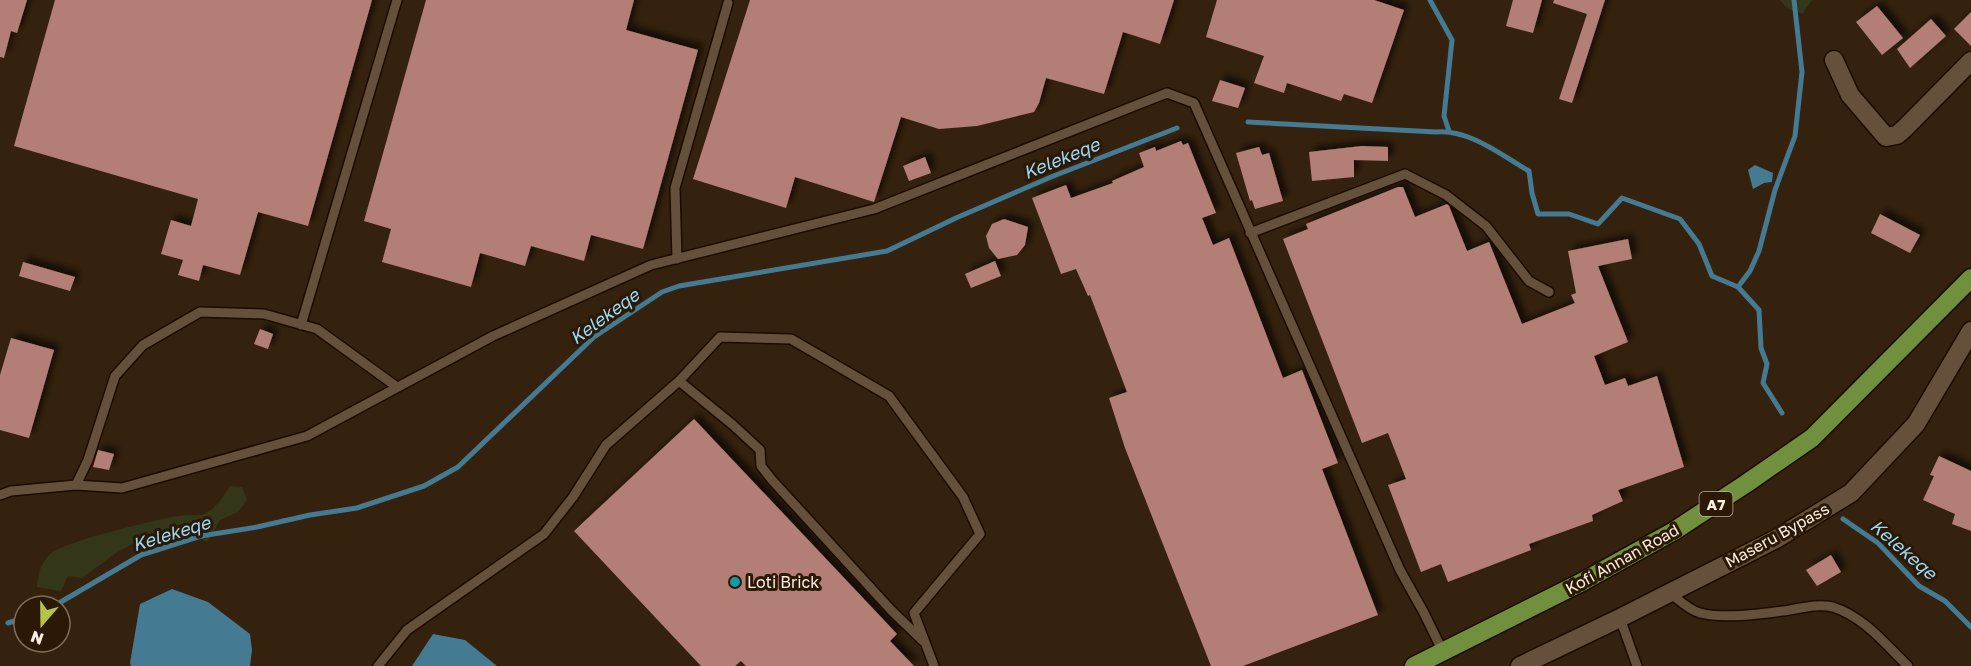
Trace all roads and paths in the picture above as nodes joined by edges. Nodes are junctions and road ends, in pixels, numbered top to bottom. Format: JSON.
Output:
{"nodes":[{"id":1,"x":398,"y":0,"type":"edge"},
{"id":2,"x":728,"y":3,"type":"dead end"},
{"id":3,"x":1834,"y":60,"type":"dead end"},
{"id":4,"x":1971,"y":61,"type":"edge"},
{"id":5,"x":1250,"y":233,"type":"junction"},
{"id":6,"x":677,"y":259,"type":"junction"},
{"id":7,"x":1971,"y":278,"type":"edge"},
{"id":8,"x":1549,"y":292,"type":"dead end"},
{"id":9,"x":301,"y":325,"type":"junction"},
{"id":10,"x":1971,"y":331,"type":"edge"},
{"id":11,"x":679,"y":381,"type":"junction"},
{"id":12,"x":397,"y":387,"type":"junction"},
{"id":13,"x":76,"y":485,"type":"junction"},
{"id":14,"x":0,"y":495,"type":"edge"},
{"id":15,"x":1670,"y":593,"type":"junction"},
{"id":16,"x":1620,"y":618,"type":"junction"},
{"id":17,"x":926,"y":644,"type":"junction"},
{"id":18,"x":1443,"y":652,"type":"junction"},
{"id":19,"x":378,"y":666,"type":"edge"},
{"id":20,"x":934,"y":666,"type":"edge"},
{"id":21,"x":1414,"y":666,"type":"edge"},
{"id":22,"x":1520,"y":666,"type":"edge"},
{"id":23,"x":1637,"y":666,"type":"edge"},
{"id":24,"x":1908,"y":666,"type":"edge"}],
"edges":[{"from":1,"to":9,"type":"lane"},
{"from":2,"to":6,"type":"lane"},
{"from":3,"to":4,"type":"street"},
{"from":5,"to":6,"type":"lane"},
{"from":5,"to":8,"type":"lane"},
{"from":5,"to":18,"type":"lane"},
{"from":6,"to":12,"type":"lane"},
{"from":7,"to":18,"type":"main road","name":"Kofi Annan Road","number":"A7"},
{"from":9,"to":12,"type":"lane"},
{"from":9,"to":13,"type":"lane"},
{"from":10,"to":15,"type":"street","name":"Maseru Bypass"},
{"from":11,"to":17,"type":"lane"},
{"from":11,"to":17,"type":"lane"},
{"from":11,"to":19,"type":"lane"},
{"from":12,"to":13,"type":"lane"},
{"from":13,"to":14,"type":"lane"},
{"from":15,"to":16,"type":"street","name":"Maseru Bypass"},
{"from":15,"to":24,"type":"lane"},
{"from":16,"to":22,"type":"street","name":"Maseru Bypass"},
{"from":16,"to":23,"type":"lane"},
{"from":17,"to":20,"type":"lane"},
{"from":18,"to":21,"type":"main road","name":"Kofi Annan Road","number":"A7"}]}
